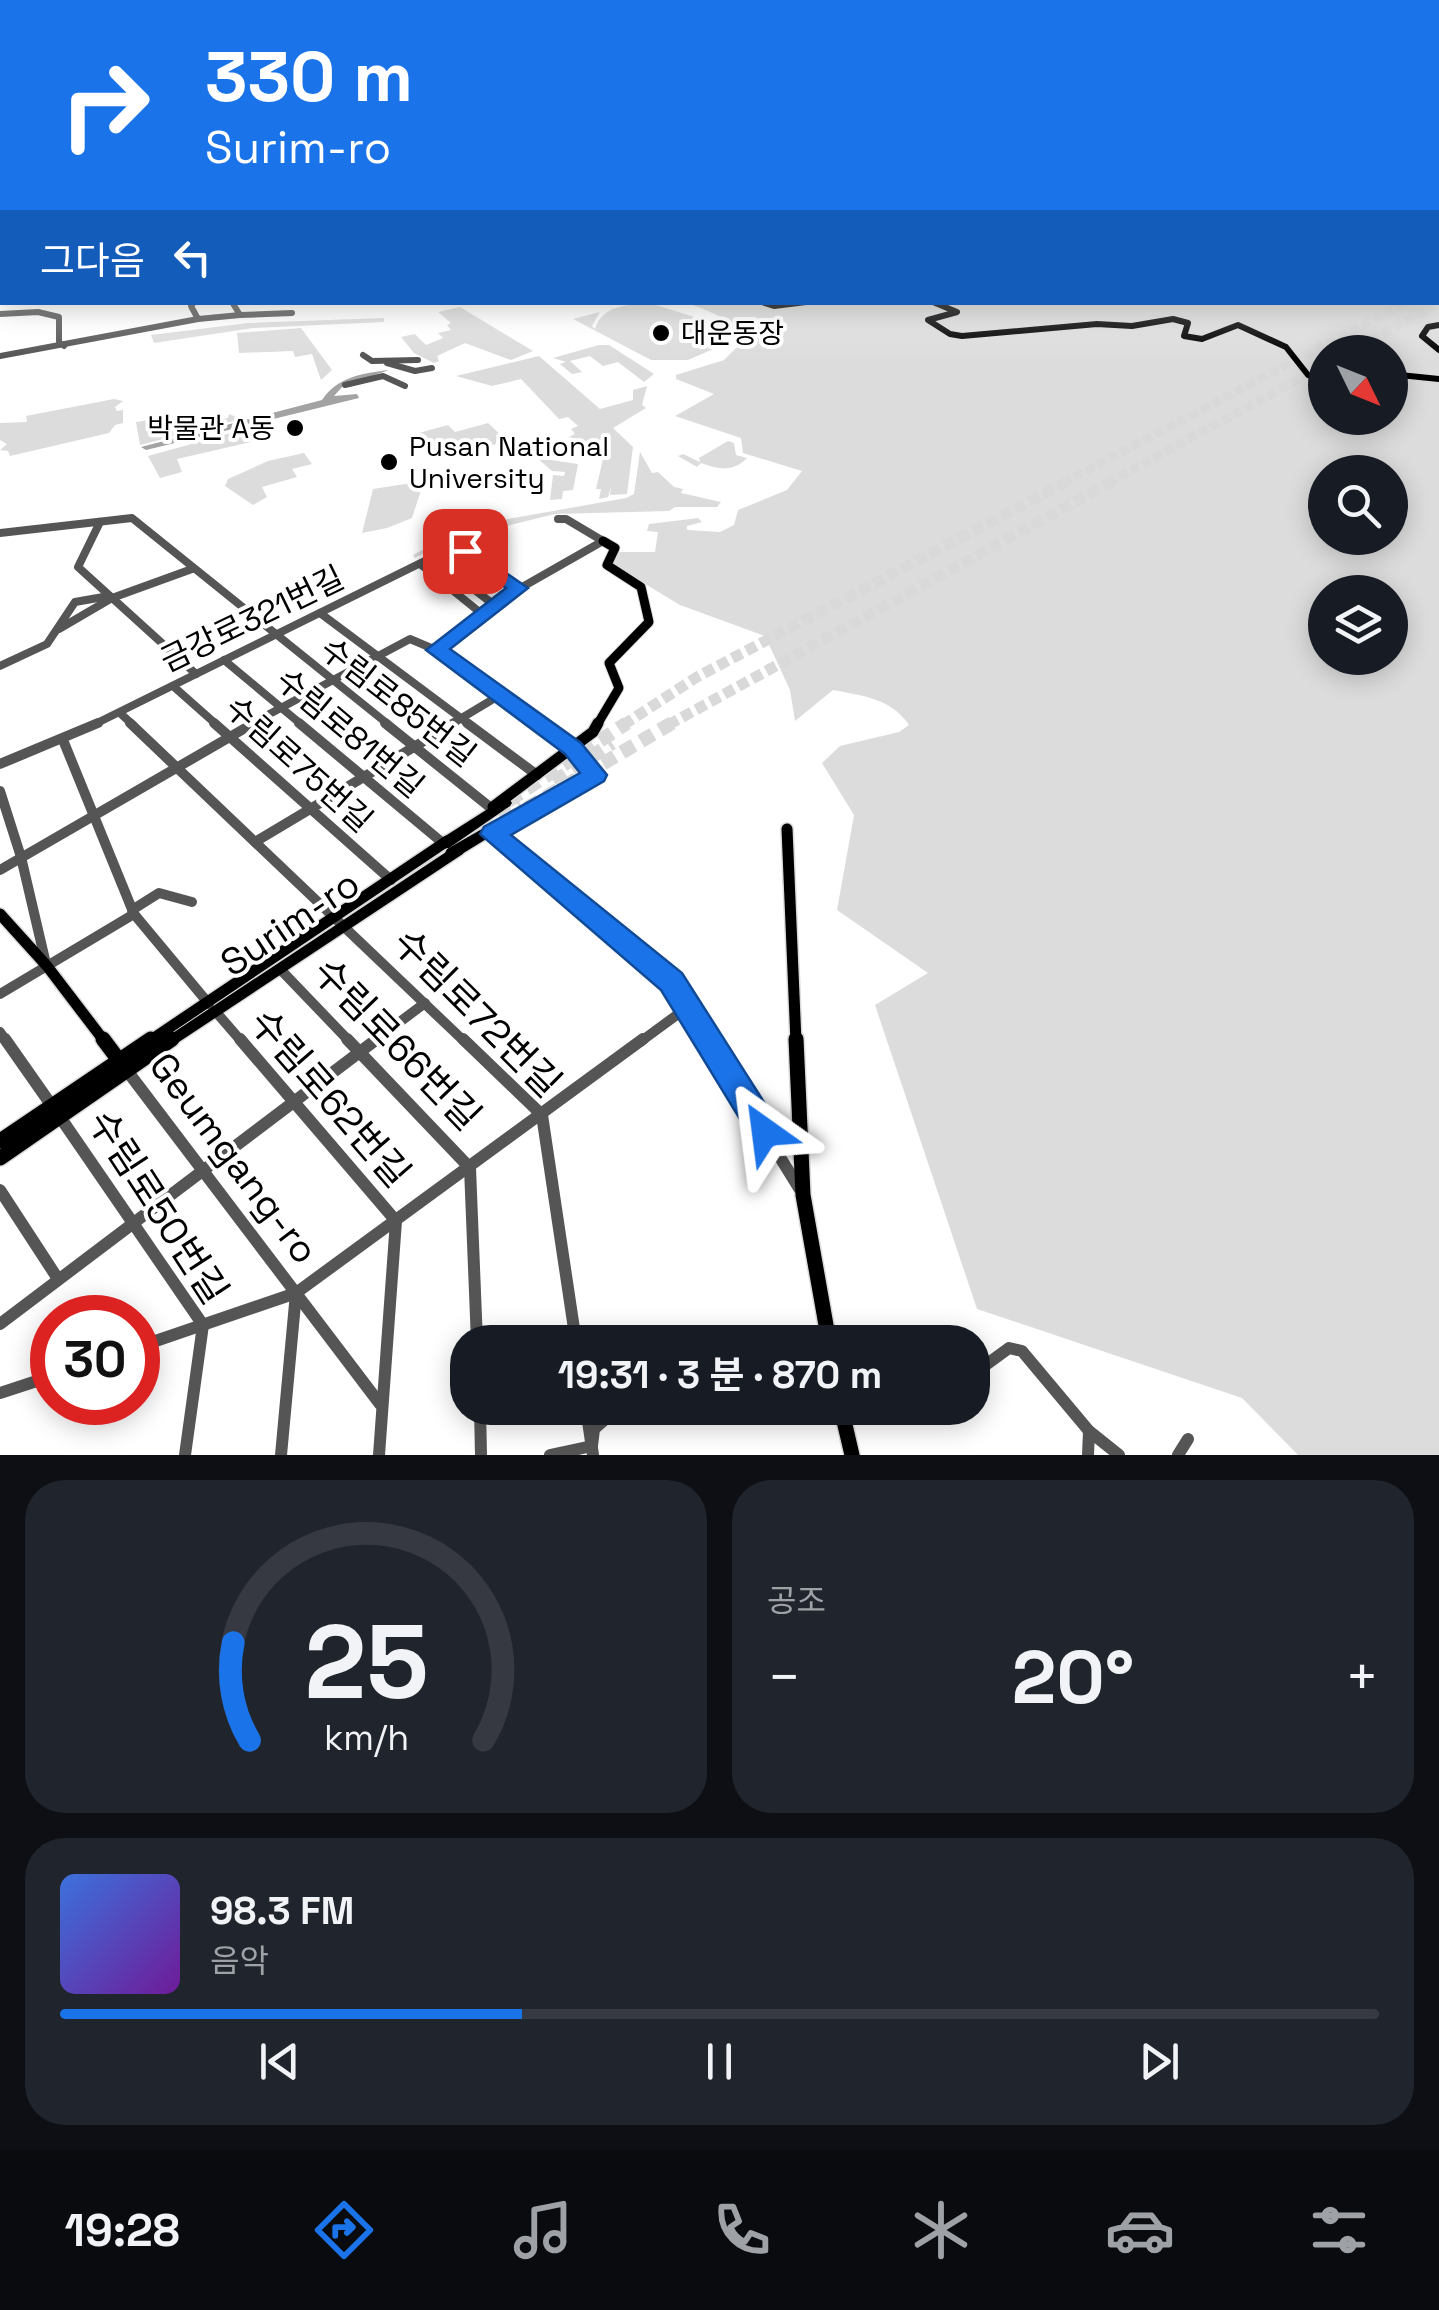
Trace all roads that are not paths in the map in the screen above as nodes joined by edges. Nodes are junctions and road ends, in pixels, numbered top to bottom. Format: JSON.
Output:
{"nodes":[{"id":1,"x":38,"y":305,"type":"edge"},
{"id":2,"x":192,"y":305,"type":"edge"},
{"id":3,"x":234,"y":305,"type":"edge"},
{"id":4,"x":272,"y":305,"type":"edge"},
{"id":5,"x":940,"y":305,"type":"edge"},
{"id":6,"x":35,"y":312,"type":"junction"},
{"id":7,"x":292,"y":313,"type":"dead end"},
{"id":8,"x":0,"y":314,"type":"edge"},
{"id":9,"x":276,"y":314,"type":"junction"},
{"id":10,"x":240,"y":316,"type":"junction"},
{"id":11,"x":198,"y":319,"type":"junction"},
{"id":12,"x":1439,"y":325,"type":"edge"},
{"id":13,"x":64,"y":346,"type":"junction"},
{"id":14,"x":1439,"y":350,"type":"edge"},
{"id":15,"x":364,"y":355,"type":"dead end"},
{"id":16,"x":0,"y":356,"type":"edge"},
{"id":17,"x":418,"y":360,"type":"dead end"},
{"id":18,"x":386,"y":362,"type":"junction"},
{"id":19,"x":393,"y":368,"type":"junction"},
{"id":20,"x":432,"y":368,"type":"dead end"},
{"id":21,"x":1308,"y":375,"type":"edge"},
{"id":22,"x":382,"y":376,"type":"junction"},
{"id":23,"x":1408,"y":376,"type":"edge"},
{"id":24,"x":1439,"y":379,"type":"edge"},
{"id":25,"x":345,"y":385,"type":"dead end"},
{"id":26,"x":405,"y":386,"type":"dead end"},
{"id":27,"x":558,"y":519,"type":"dead end"},
{"id":28,"x":100,"y":522,"type":"junction"},
{"id":29,"x":0,"y":533,"type":"edge"},
{"id":30,"x":603,"y":541,"type":"junction"},
{"id":31,"x":432,"y":558,"type":"junction"},
{"id":32,"x":420,"y":564,"type":"junction"},
{"id":33,"x":192,"y":569,"type":"junction"},
{"id":34,"x":518,"y":588,"type":"junction"},
{"id":35,"x":111,"y":596,"type":"junction"},
{"id":36,"x":493,"y":604,"type":"junction"},
{"id":37,"x":320,"y":613,"type":"junction"},
{"id":38,"x":482,"y":614,"type":"junction"},
{"id":39,"x":274,"y":636,"type":"junction"},
{"id":40,"x":436,"y":650,"type":"junction"},
{"id":41,"x":379,"y":656,"type":"junction"},
{"id":42,"x":224,"y":660,"type":"junction"},
{"id":43,"x":0,"y":666,"type":"edge"},
{"id":44,"x":196,"y":674,"type":"junction"},
{"id":45,"x":332,"y":681,"type":"junction"},
{"id":46,"x":172,"y":686,"type":"junction"},
{"id":47,"x":500,"y":695,"type":"junction"},
{"id":48,"x":281,"y":708,"type":"junction"},
{"id":49,"x":120,"y":713,"type":"junction"},
{"id":50,"x":462,"y":718,"type":"junction"},
{"id":51,"x":230,"y":736,"type":"junction"},
{"id":52,"x":63,"y":740,"type":"junction"},
{"id":53,"x":415,"y":746,"type":"junction"},
{"id":54,"x":573,"y":748,"type":"junction"},
{"id":55,"x":0,"y":764,"type":"edge"},
{"id":56,"x":175,"y":765,"type":"junction"},
{"id":57,"x":536,"y":776,"type":"junction"},
{"id":58,"x":364,"y":777,"type":"junction"},
{"id":59,"x":0,"y":791,"type":"edge"},
{"id":60,"x":311,"y":808,"type":"junction"},
{"id":61,"x":504,"y":808,"type":"junction"},
{"id":62,"x":93,"y":814,"type":"junction"},
{"id":63,"x":787,"y":829,"type":"dead end"},
{"id":64,"x":493,"y":831,"type":"junction"},
{"id":65,"x":255,"y":842,"type":"junction"},
{"id":66,"x":448,"y":848,"type":"junction"},
{"id":67,"x":21,"y":857,"type":"junction"},
{"id":68,"x":0,"y":870,"type":"edge"},
{"id":69,"x":391,"y":880,"type":"junction"},
{"id":70,"x":192,"y":902,"type":"dead end"},
{"id":71,"x":133,"y":912,"type":"junction"},
{"id":72,"x":0,"y":914,"type":"edge"},
{"id":73,"x":339,"y":922,"type":"junction"},
{"id":74,"x":47,"y":966,"type":"junction"},
{"id":75,"x":280,"y":969,"type":"junction"},
{"id":76,"x":0,"y":994,"type":"edge"},
{"id":77,"x":424,"y":1003,"type":"junction"},
{"id":78,"x":689,"y":1006,"type":"junction"},
{"id":79,"x":213,"y":1008,"type":"junction"},
{"id":80,"x":0,"y":1032,"type":"edge"},
{"id":81,"x":360,"y":1051,"type":"junction"},
{"id":82,"x":124,"y":1067,"type":"junction"},
{"id":83,"x":293,"y":1102,"type":"junction"},
{"id":84,"x":55,"y":1110,"type":"junction"},
{"id":85,"x":542,"y":1115,"type":"junction"},
{"id":86,"x":0,"y":1140,"type":"edge"},
{"id":87,"x":0,"y":1158,"type":"edge"},
{"id":88,"x":470,"y":1168,"type":"junction"},
{"id":89,"x":202,"y":1170,"type":"junction"},
{"id":90,"x":0,"y":1190,"type":"edge"},
{"id":91,"x":803,"y":1195,"type":"junction"},
{"id":92,"x":396,"y":1221,"type":"junction"},
{"id":93,"x":133,"y":1223,"type":"junction"},
{"id":94,"x":58,"y":1279,"type":"junction"},
{"id":95,"x":296,"y":1293,"type":"junction"},
{"id":96,"x":0,"y":1324,"type":"edge"},
{"id":97,"x":203,"y":1325,"type":"junction"},
{"id":98,"x":476,"y":1325,"type":"edge"},
{"id":99,"x":573,"y":1325,"type":"edge"},
{"id":100,"x":826,"y":1325,"type":"edge"},
{"id":101,"x":160,"y":1340,"type":"edge"},
{"id":102,"x":990,"y":1362,"type":"edge"},
{"id":103,"x":30,"y":1384,"type":"edge"},
{"id":104,"x":0,"y":1394,"type":"edge"},
{"id":105,"x":380,"y":1404,"type":"junction"},
{"id":106,"x":481,"y":1425,"type":"edge"},
{"id":107,"x":589,"y":1425,"type":"edge"},
{"id":108,"x":599,"y":1425,"type":"edge"},
{"id":109,"x":846,"y":1425,"type":"edge"},
{"id":110,"x":1089,"y":1431,"type":"junction"},
{"id":111,"x":1188,"y":1439,"type":"dead end"},
{"id":112,"x":593,"y":1450,"type":"edge"},
{"id":113,"x":185,"y":1455,"type":"edge"},
{"id":114,"x":281,"y":1455,"type":"edge"},
{"id":115,"x":379,"y":1455,"type":"edge"},
{"id":116,"x":482,"y":1455,"type":"edge"},
{"id":117,"x":550,"y":1455,"type":"edge"},
{"id":118,"x":852,"y":1455,"type":"edge"},
{"id":119,"x":1088,"y":1455,"type":"edge"},
{"id":120,"x":1120,"y":1455,"type":"edge"},
{"id":121,"x":1178,"y":1455,"type":"edge"}],
"edges":[{"from":1,"to":6,"type":"street"},
{"from":2,"to":11,"type":"street"},
{"from":3,"to":10,"type":"street"},
{"from":4,"to":9,"type":"street"},
{"from":5,"to":21,"type":"main road"},
{"from":6,"to":8,"type":"street"},
{"from":6,"to":13,"type":"street"},
{"from":7,"to":9,"type":"street"},
{"from":9,"to":10,"type":"street"},
{"from":10,"to":11,"type":"street"},
{"from":11,"to":13,"type":"street"},
{"from":12,"to":14,"type":"main road"},
{"from":13,"to":16,"type":"street"},
{"from":15,"to":18,"type":"street"},
{"from":17,"to":18,"type":"street"},
{"from":18,"to":19,"type":"street"},
{"from":19,"to":20,"type":"street"},
{"from":19,"to":22,"type":"street"},
{"from":22,"to":25,"type":"street"},
{"from":22,"to":26,"type":"street"},
{"from":23,"to":24,"type":"main road"},
{"from":27,"to":30,"type":"street"},
{"from":28,"to":29,"type":"street","name":"수림로85번길"},
{"from":28,"to":33,"type":"street","name":"수림로85번길"},
{"from":28,"to":35,"type":"street"},
{"from":30,"to":34,"type":"street"},
{"from":30,"to":54,"type":"main road"},
{"from":31,"to":32,"type":"street","name":"금강로321번길"},
{"from":31,"to":34,"type":"street","name":"금강로321번길"},
{"from":31,"to":36,"type":"street"},
{"from":32,"to":37,"type":"street","name":"금강로321번길"},
{"from":32,"to":38,"type":"street"},
{"from":33,"to":35,"type":"street"},
{"from":33,"to":39,"type":"street","name":"수림로85번길"},
{"from":34,"to":36,"type":"street"},
{"from":35,"to":43,"type":"street"},
{"from":35,"to":44,"type":"street"},
{"from":36,"to":38,"type":"street"},
{"from":37,"to":39,"type":"street","name":"금강로321번길"},
{"from":37,"to":41,"type":"street"},
{"from":38,"to":40,"type":"street"},
{"from":39,"to":42,"type":"street","name":"금강로321번길"},
{"from":39,"to":45,"type":"street","name":"수림로85번길"},
{"from":40,"to":41,"type":"street"},
{"from":40,"to":47,"type":"street"},
{"from":41,"to":45,"type":"street"},
{"from":41,"to":50,"type":"street"},
{"from":42,"to":44,"type":"street","name":"금강로321번길"},
{"from":42,"to":48,"type":"street","name":"수림로81번길"},
{"from":44,"to":46,"type":"street","name":"금강로321번길"},
{"from":45,"to":48,"type":"street"},
{"from":45,"to":53,"type":"street","name":"수림로85번길"},
{"from":46,"to":49,"type":"street","name":"금강로321번길"},
{"from":46,"to":51,"type":"street","name":"수림로75번길"},
{"from":47,"to":50,"type":"street"},
{"from":47,"to":54,"type":"street"},
{"from":48,"to":51,"type":"street"},
{"from":48,"to":58,"type":"street","name":"수림로81번길"},
{"from":49,"to":52,"type":"street","name":"금강로321번길"},
{"from":49,"to":56,"type":"street","name":"수림로72번길"},
{"from":50,"to":53,"type":"street"},
{"from":50,"to":57,"type":"street"},
{"from":51,"to":56,"type":"street"},
{"from":51,"to":60,"type":"street","name":"수림로75번길"},
{"from":52,"to":55,"type":"street","name":"금강로321번길"},
{"from":52,"to":62,"type":"street","name":"수림로62번길"},
{"from":53,"to":58,"type":"street"},
{"from":53,"to":61,"type":"street","name":"수림로85번길"},
{"from":54,"to":57,"type":"main road"},
{"from":54,"to":64,"type":"main road"},
{"from":56,"to":62,"type":"street"},
{"from":56,"to":65,"type":"street","name":"수림로72번길"},
{"from":57,"to":61,"type":"main road"},
{"from":58,"to":60,"type":"street"},
{"from":58,"to":66,"type":"street","name":"수림로81번길"},
{"from":59,"to":67,"type":"street"},
{"from":60,"to":65,"type":"street"},
{"from":60,"to":69,"type":"street","name":"수림로75번길"},
{"from":61,"to":64,"type":"highway"},
{"from":61,"to":66,"type":"highway"},
{"from":62,"to":67,"type":"street"},
{"from":62,"to":71,"type":"street","name":"수림로62번길"},
{"from":63,"to":91,"type":"main road"},
{"from":64,"to":66,"type":"highway"},
{"from":64,"to":78,"type":"street"},
{"from":65,"to":73,"type":"street","name":"수림로72번길"},
{"from":66,"to":69,"type":"main road","name":"Surim-ro"},
{"from":66,"to":73,"type":"main road","name":"Surim-ro"},
{"from":67,"to":68,"type":"street"},
{"from":67,"to":74,"type":"street"},
{"from":69,"to":73,"type":"main road","name":"Surim-ro"},
{"from":70,"to":71,"type":"street"},
{"from":71,"to":74,"type":"street"},
{"from":71,"to":79,"type":"street","name":"수림로62번길"},
{"from":72,"to":74,"type":"main road","name":"Geumgang-ro"},
{"from":73,"to":75,"type":"main road","name":"Surim-ro"},
{"from":73,"to":77,"type":"street","name":"수림로72번길"},
{"from":73,"to":79,"type":"main road","name":"Surim-ro"},
{"from":74,"to":76,"type":"street"},
{"from":74,"to":82,"type":"main road","name":"Geumgang-ro"},
{"from":75,"to":79,"type":"main road","name":"Surim-ro"},
{"from":75,"to":81,"type":"street","name":"수림로66번길"},
{"from":77,"to":81,"type":"street"},
{"from":77,"to":85,"type":"street","name":"수림로72번길"},
{"from":78,"to":85,"type":"street"},
{"from":78,"to":91,"type":"street"},
{"from":79,"to":82,"type":"main road","name":"Surim-ro"},
{"from":79,"to":83,"type":"street","name":"수림로62번길"},
{"from":80,"to":84,"type":"street","name":"수림로50번길"},
{"from":81,"to":83,"type":"street"},
{"from":81,"to":88,"type":"street","name":"수림로66번길"},
{"from":82,"to":84,"type":"main road","name":"Surim-ro"},
{"from":82,"to":89,"type":"street","name":"Geumgang-ro"},
{"from":83,"to":89,"type":"street"},
{"from":83,"to":92,"type":"street","name":"수림로62번길"},
{"from":84,"to":86,"type":"main road","name":"Surim-ro"},
{"from":84,"to":87,"type":"main road","name":"Surim-ro"},
{"from":84,"to":93,"type":"street","name":"수림로50번길"},
{"from":85,"to":88,"type":"street"},
{"from":85,"to":99,"type":"street","name":"수림로72번길"},
{"from":88,"to":92,"type":"street"},
{"from":88,"to":98,"type":"street","name":"수림로66번길"},
{"from":89,"to":93,"type":"street"},
{"from":89,"to":95,"type":"street","name":"Geumgang-ro"},
{"from":90,"to":94,"type":"street"},
{"from":91,"to":100,"type":"main road"},
{"from":92,"to":95,"type":"street"},
{"from":92,"to":105,"type":"street","name":"수림로62번길"},
{"from":93,"to":94,"type":"street"},
{"from":93,"to":97,"type":"street","name":"수림로50번길"},
{"from":94,"to":96,"type":"street"},
{"from":95,"to":97,"type":"street"},
{"from":95,"to":105,"type":"street","name":"Geumgang-ro"},
{"from":95,"to":114,"type":"street"},
{"from":97,"to":101,"type":"street"},
{"from":97,"to":113,"type":"street","name":"수림로50번길"},
{"from":102,"to":110,"type":"street"},
{"from":103,"to":104,"type":"street"},
{"from":105,"to":115,"type":"street"},
{"from":106,"to":116,"type":"street"},
{"from":107,"to":112,"type":"street"},
{"from":108,"to":112,"type":"street"},
{"from":109,"to":118,"type":"main road"},
{"from":110,"to":119,"type":"street"},
{"from":110,"to":120,"type":"street"},
{"from":111,"to":121,"type":"street"},
{"from":112,"to":117,"type":"street"}]}
